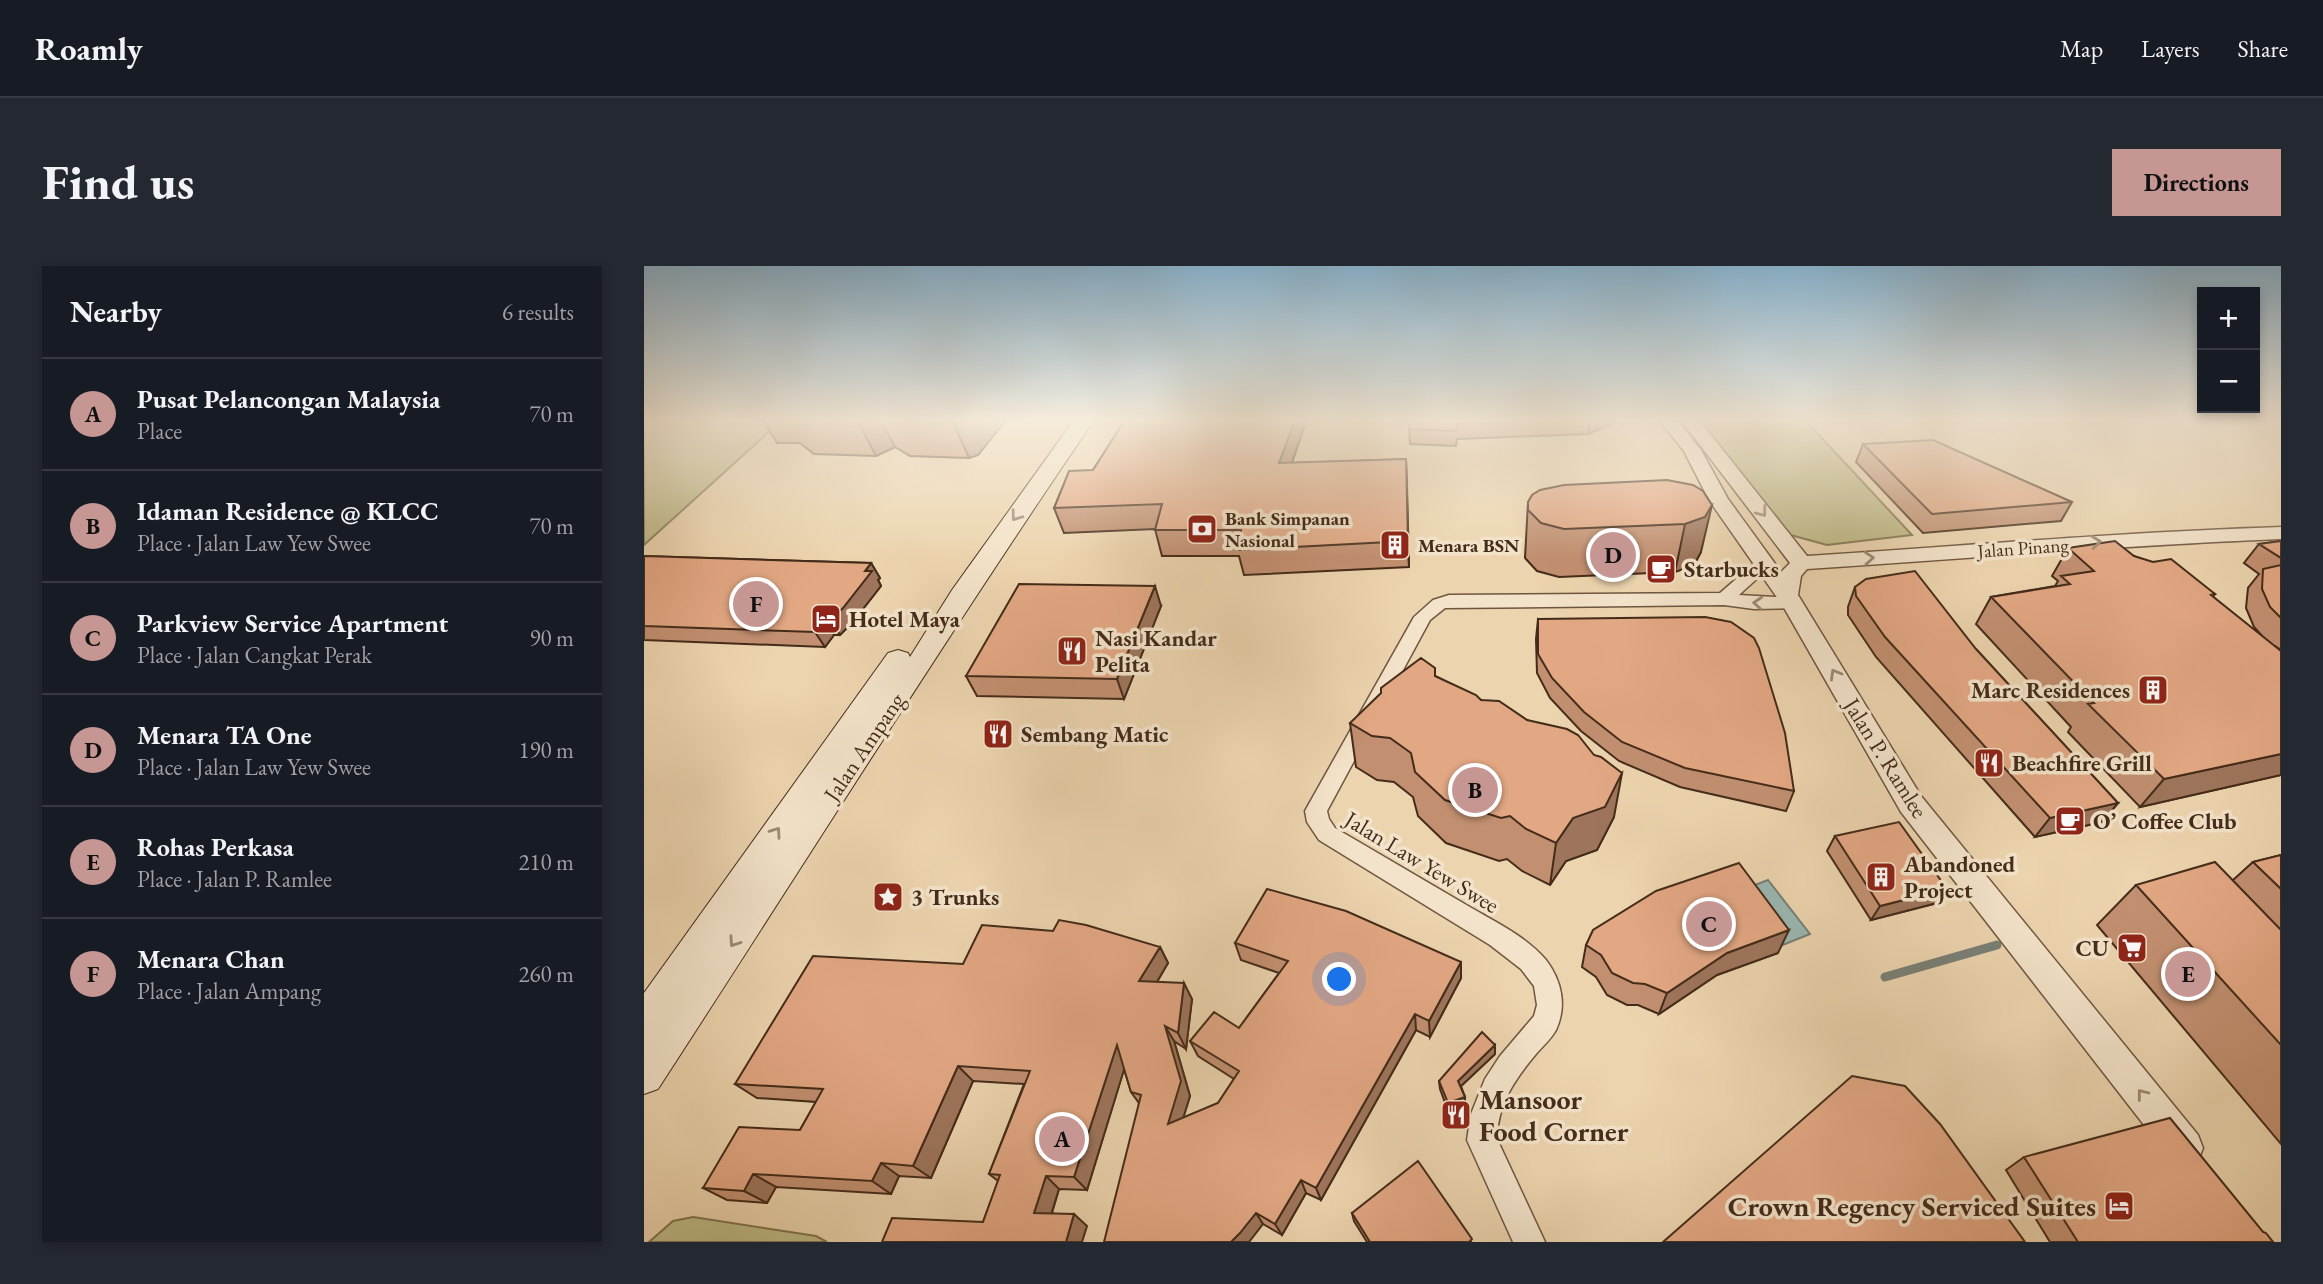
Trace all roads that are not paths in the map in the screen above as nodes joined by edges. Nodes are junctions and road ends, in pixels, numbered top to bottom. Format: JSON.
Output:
{"nodes":[{"id":1,"x":1032,"y":466,"type":"edge"},
{"id":2,"x":1052,"y":466,"type":"edge"},
{"id":3,"x":1700,"y":466,"type":"edge"},
{"id":4,"x":1725,"y":466,"type":"edge"},
{"id":5,"x":2281,"y":533,"type":"edge"},
{"id":6,"x":1801,"y":563,"type":"junction"},
{"id":7,"x":1763,"y":565,"type":"junction"},
{"id":8,"x":1724,"y":598,"type":"junction"},
{"id":9,"x":1790,"y":599,"type":"junction"},
{"id":10,"x":644,"y":1024,"type":"edge"},
{"id":11,"x":644,"y":1075,"type":"edge"},
{"id":12,"x":2203,"y":1170,"type":"edge"},
{"id":13,"x":1529,"y":1242,"type":"edge"}],
"edges":[{"from":10,"to":1,"type":"main road","name":"Jalan Ampang","one_way":true},
{"from":2,"to":11,"type":"main road","name":"Jalan Ampang","one_way":true},
{"from":3,"to":7,"type":"street","name":"Jalan P. Ramlee"},
{"from":4,"to":6,"type":"street","one_way":true},
{"from":6,"to":5,"type":"street","name":"Jalan Pinang","one_way":true},
{"from":6,"to":9,"type":"street"},
{"from":7,"to":8,"type":"street"},
{"from":7,"to":9,"type":"street","name":"Jalan P. Ramlee"},
{"from":9,"to":8,"type":"street","name":"Jalan Law Yew Swee","one_way":true},
{"from":8,"to":13,"type":"street","name":"Jalan Law Yew Swee"},
{"from":12,"to":9,"type":"street","name":"Jalan P. Ramlee","one_way":true}]}
